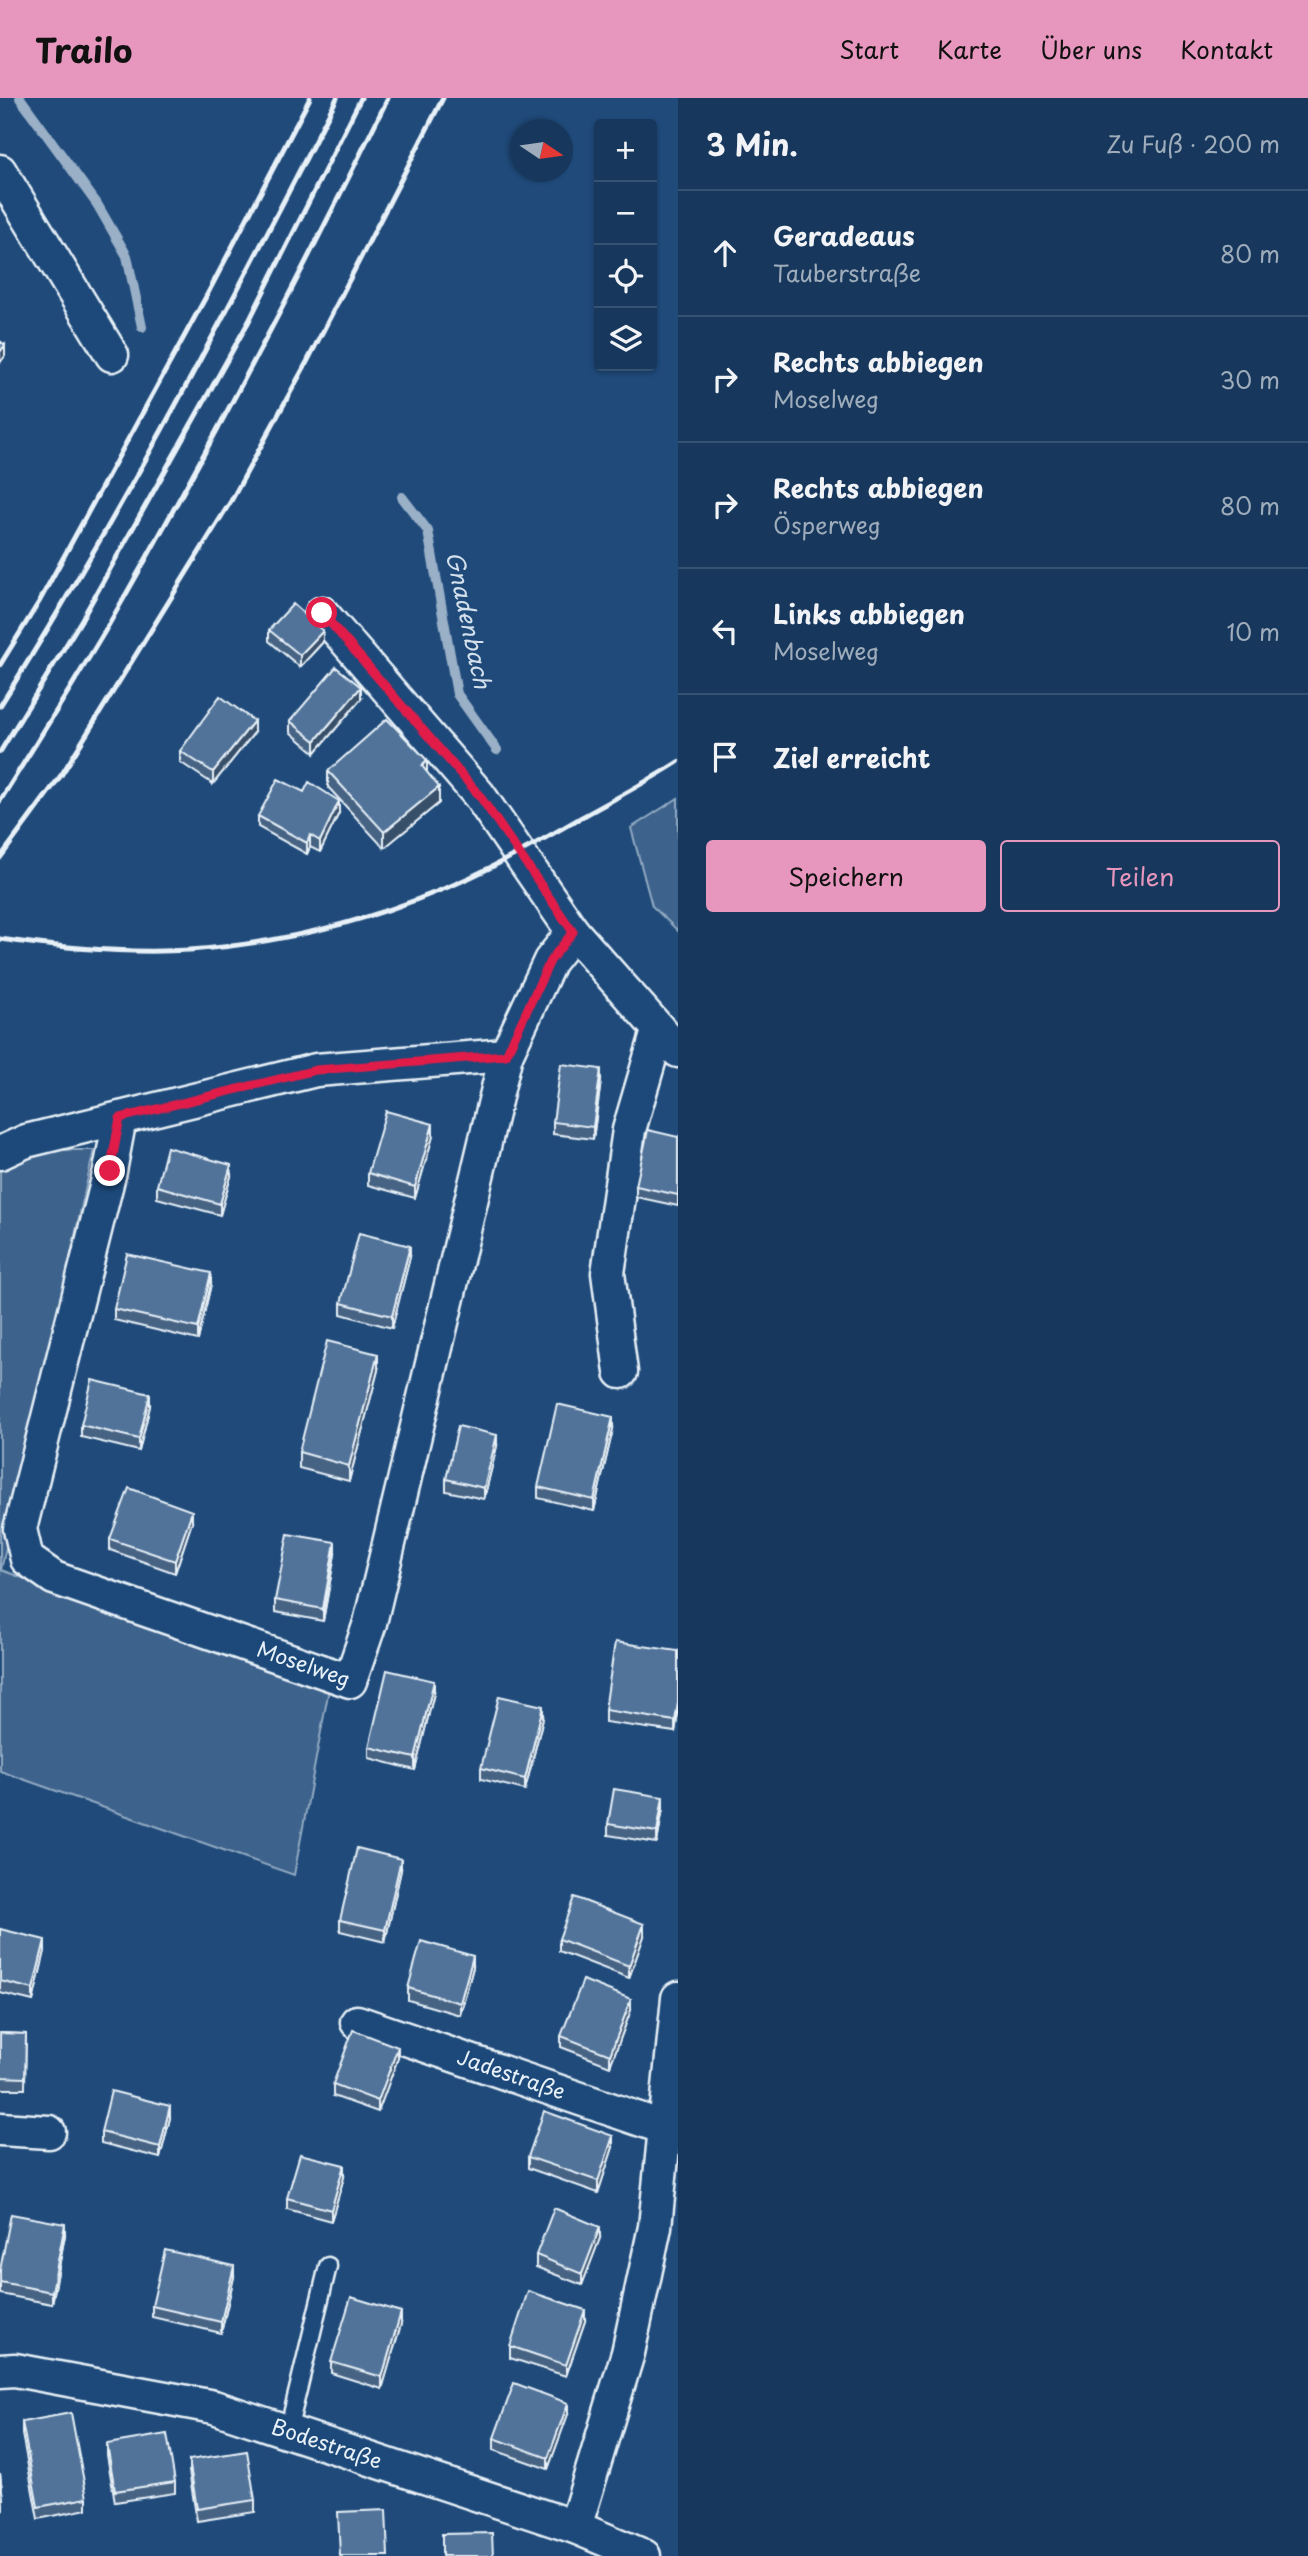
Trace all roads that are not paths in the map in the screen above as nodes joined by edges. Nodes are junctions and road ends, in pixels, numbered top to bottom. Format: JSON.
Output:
{"nodes":[{"id":1,"x":0,"y":171,"type":"edge"},
{"id":2,"x":112,"y":355,"type":"dead end"},
{"id":3,"x":322,"y":613,"type":"dead end"},
{"id":4,"x":573,"y":932,"type":"junction"},
{"id":5,"x":668,"y":1041,"type":"edge"},
{"id":6,"x":506,"y":1055,"type":"junction"},
{"id":7,"x":120,"y":1118,"type":"junction"},
{"id":8,"x":0,"y":1153,"type":"edge"},
{"id":9,"x":621,"y":1371,"type":"dead end"},
{"id":10,"x":678,"y":1998,"type":"edge"},
{"id":11,"x":357,"y":2022,"type":"dead end"},
{"id":12,"x":0,"y":2129,"type":"edge"},
{"id":13,"x":665,"y":2129,"type":"junction"},
{"id":14,"x":48,"y":2132,"type":"dead end"},
{"id":15,"x":666,"y":2230,"type":"edge"},
{"id":16,"x":328,"y":2266,"type":"dead end"},
{"id":17,"x":0,"y":2371,"type":"edge"},
{"id":18,"x":288,"y":2431,"type":"junction"},
{"id":19,"x":575,"y":2527,"type":"junction"},
{"id":20,"x":643,"y":2556,"type":"edge"}],
"edges":[{"from":1,"to":2,"type":"street"},
{"from":3,"to":4,"type":"street"},
{"from":4,"to":5,"type":"street"},
{"from":4,"to":6,"type":"street","name":"Moselweg"},
{"from":5,"to":9,"type":"street"},
{"from":6,"to":7,"type":"street"},
{"from":6,"to":7,"type":"street","name":"Moselweg"},
{"from":7,"to":8,"type":"street"},
{"from":10,"to":13,"type":"street"},
{"from":11,"to":13,"type":"street","name":"Jadestraße"},
{"from":12,"to":14,"type":"street"},
{"from":13,"to":15,"type":"street"},
{"from":15,"to":19,"type":"street"},
{"from":16,"to":18,"type":"lane"},
{"from":17,"to":18,"type":"street","name":"Bodestraße"},
{"from":18,"to":19,"type":"street","name":"Bodestraße"},
{"from":19,"to":20,"type":"street","name":"Bodestraße"}]}
